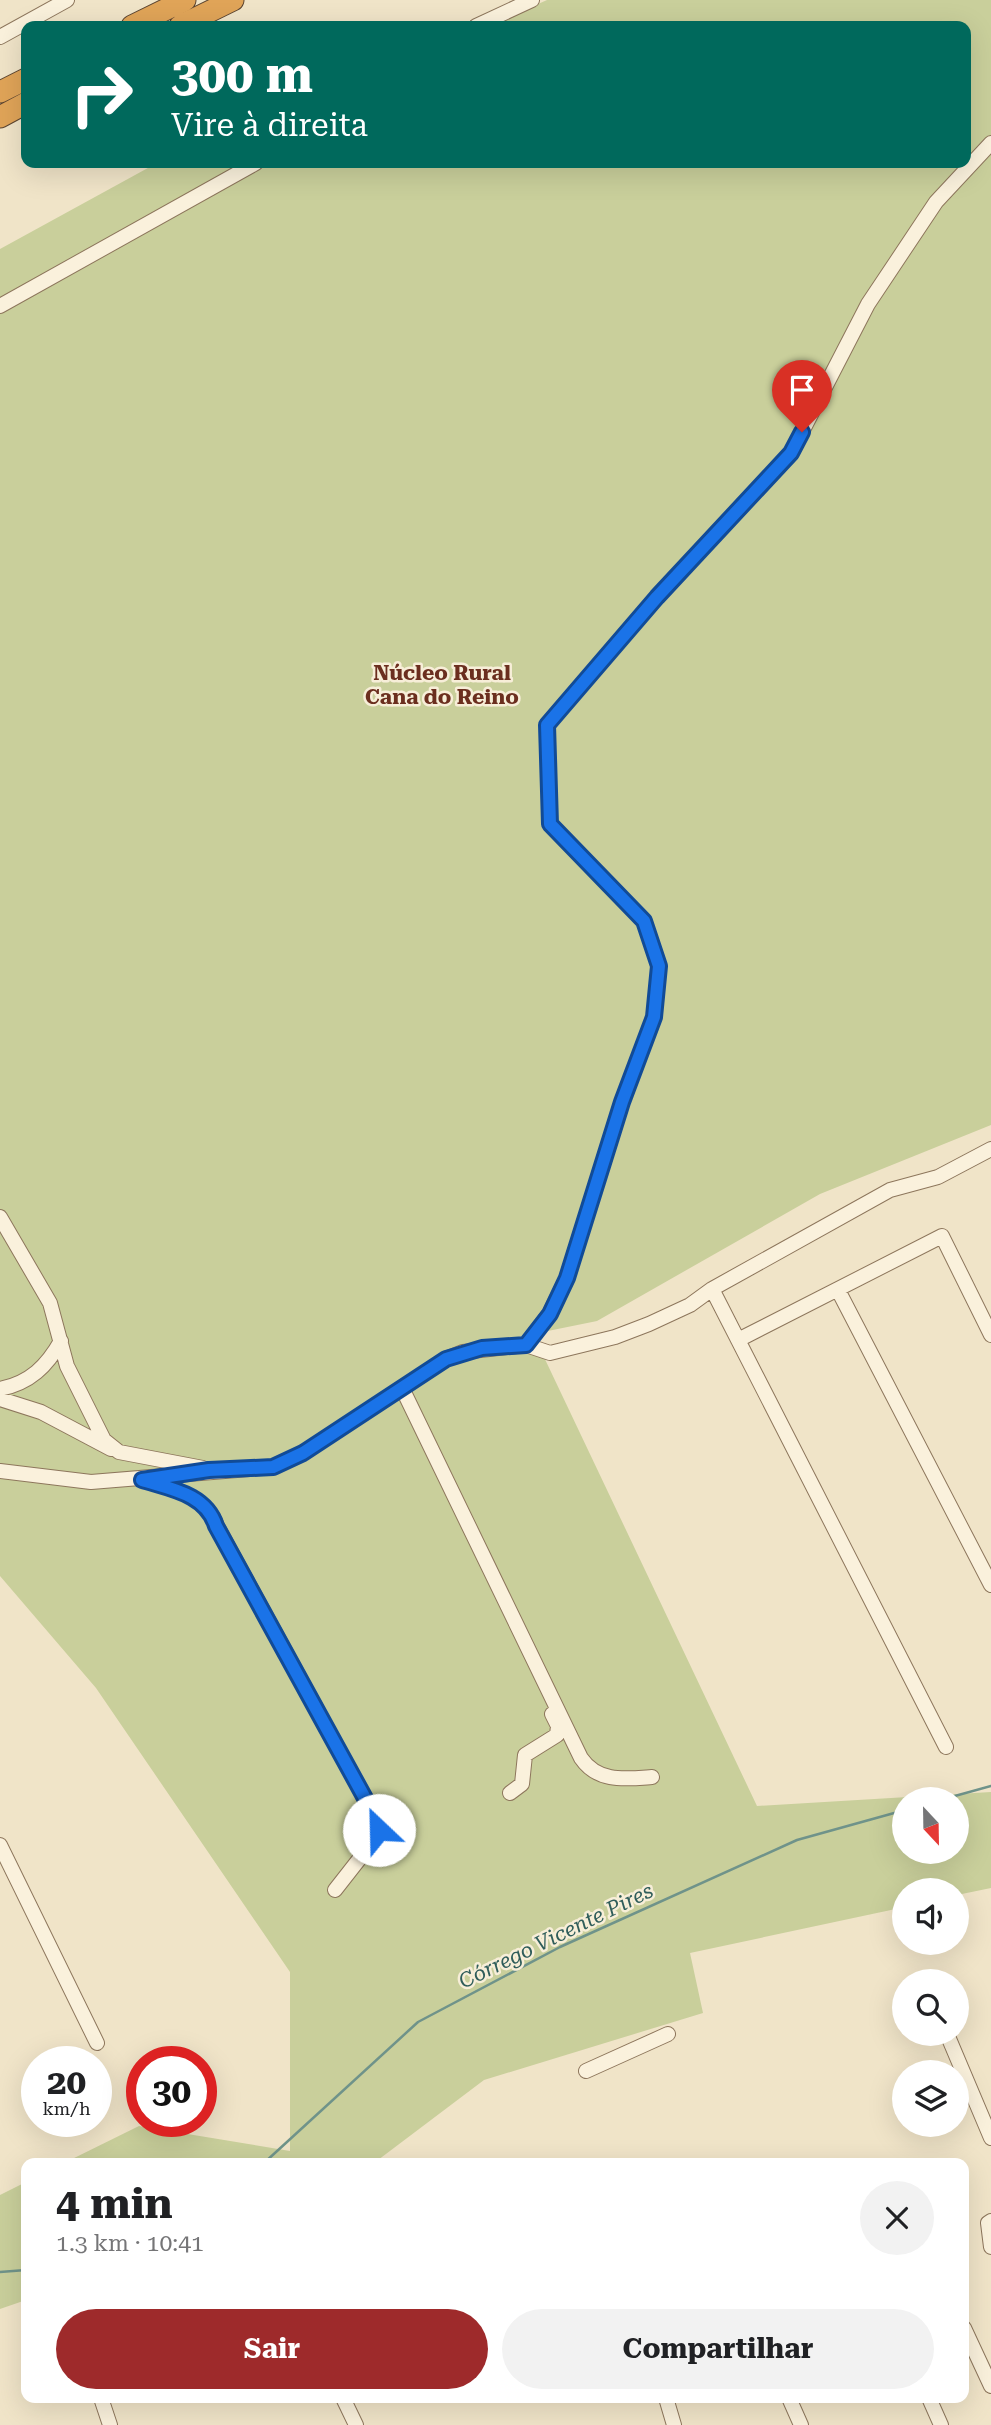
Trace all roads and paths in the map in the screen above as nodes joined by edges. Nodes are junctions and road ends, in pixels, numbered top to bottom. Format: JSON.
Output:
{"nodes":[{"id":1,"x":68,"y":0,"type":"edge"},
{"id":2,"x":185,"y":0,"type":"edge"},
{"id":3,"x":233,"y":0,"type":"edge"},
{"id":4,"x":532,"y":0,"type":"edge"},
{"id":5,"x":27,"y":21,"type":"edge"},
{"id":6,"x":142,"y":21,"type":"edge"},
{"id":7,"x":190,"y":21,"type":"edge"},
{"id":8,"x":487,"y":21,"type":"edge"},
{"id":9,"x":21,"y":24,"type":"edge"},
{"id":10,"x":0,"y":35,"type":"edge"},
{"id":11,"x":21,"y":82,"type":"edge"},
{"id":12,"x":0,"y":92,"type":"edge"},
{"id":13,"x":21,"y":106,"type":"edge"},
{"id":14,"x":0,"y":117,"type":"edge"},
{"id":15,"x":991,"y":143,"type":"edge"},
{"id":16,"x":971,"y":164,"type":"edge"},
{"id":17,"x":247,"y":168,"type":"edge"},
{"id":18,"x":968,"y":168,"type":"edge"},
{"id":19,"x":0,"y":306,"type":"edge"},
{"id":20,"x":991,"y":1149,"type":"edge"},
{"id":21,"x":0,"y":1217,"type":"edge"},
{"id":22,"x":712,"y":1289,"type":"junction"},
{"id":23,"x":838,"y":1290,"type":"junction"},
{"id":24,"x":991,"y":1335,"type":"edge"},
{"id":25,"x":738,"y":1340,"type":"junction"},
{"id":26,"x":61,"y":1341,"type":"junction"},
{"id":27,"x":526,"y":1345,"type":"junction"},
{"id":28,"x":402,"y":1388,"type":"junction"},
{"id":29,"x":0,"y":1389,"type":"edge"},
{"id":30,"x":0,"y":1399,"type":"edge"},
{"id":31,"x":413,"y":1411,"type":"junction"},
{"id":32,"x":119,"y":1452,"type":"junction"},
{"id":33,"x":209,"y":1470,"type":"junction"},
{"id":34,"x":0,"y":1471,"type":"edge"},
{"id":35,"x":142,"y":1480,"type":"junction"},
{"id":36,"x":991,"y":1585,"type":"edge"},
{"id":37,"x":946,"y":1747,"type":"dead end"},
{"id":38,"x":652,"y":1777,"type":"dead end"},
{"id":39,"x":510,"y":1793,"type":"dead end"},
{"id":40,"x":0,"y":1845,"type":"edge"},
{"id":41,"x":335,"y":1890,"type":"dead end"},
{"id":42,"x":667,"y":2034,"type":"dead end"},
{"id":43,"x":97,"y":2043,"type":"dead end"},
{"id":44,"x":952,"y":2046,"type":"edge"},
{"id":45,"x":586,"y":2071,"type":"dead end"},
{"id":46,"x":991,"y":2138,"type":"edge"},
{"id":47,"x":991,"y":2221,"type":"edge"},
{"id":48,"x":991,"y":2247,"type":"edge"},
{"id":49,"x":969,"y":2339,"type":"edge"},
{"id":50,"x":991,"y":2386,"type":"edge"},
{"id":51,"x":103,"y":2403,"type":"edge"},
{"id":52,"x":345,"y":2403,"type":"edge"},
{"id":53,"x":667,"y":2403,"type":"edge"},
{"id":54,"x":791,"y":2403,"type":"edge"},
{"id":55,"x":931,"y":2403,"type":"edge"},
{"id":56,"x":110,"y":2425,"type":"edge"},
{"id":57,"x":356,"y":2425,"type":"edge"},
{"id":58,"x":674,"y":2425,"type":"edge"},
{"id":59,"x":801,"y":2425,"type":"edge"},
{"id":60,"x":941,"y":2425,"type":"edge"}],
"edges":[{"from":1,"to":5,"type":"street"},
{"from":2,"to":6,"type":"highway"},
{"from":3,"to":7,"type":"highway"},
{"from":4,"to":8,"type":"street"},
{"from":9,"to":10,"type":"street"},
{"from":11,"to":12,"type":"highway"},
{"from":13,"to":14,"type":"highway"},
{"from":15,"to":16,"type":"street"},
{"from":17,"to":19,"type":"street"},
{"from":18,"to":27,"type":"street"},
{"from":20,"to":22,"type":"street"},
{"from":21,"to":26,"type":"street"},
{"from":22,"to":25,"type":"street"},
{"from":22,"to":27,"type":"street"},
{"from":23,"to":24,"type":"street"},
{"from":23,"to":25,"type":"street"},
{"from":23,"to":36,"type":"street"},
{"from":25,"to":37,"type":"street"},
{"from":26,"to":29,"type":"street"},
{"from":26,"to":32,"type":"street"},
{"from":27,"to":28,"type":"street"},
{"from":28,"to":31,"type":"street"},
{"from":28,"to":33,"type":"street"},
{"from":30,"to":32,"type":"street"},
{"from":31,"to":38,"type":"street"},
{"from":31,"to":39,"type":"street"},
{"from":32,"to":33,"type":"street"},
{"from":33,"to":35,"type":"street"},
{"from":34,"to":35,"type":"street"},
{"from":35,"to":41,"type":"street"},
{"from":40,"to":43,"type":"street"},
{"from":42,"to":45,"type":"street"},
{"from":44,"to":46,"type":"street"},
{"from":47,"to":48,"type":"street"},
{"from":49,"to":50,"type":"street"},
{"from":51,"to":56,"type":"street"},
{"from":52,"to":57,"type":"street"},
{"from":53,"to":58,"type":"street"},
{"from":54,"to":59,"type":"street"},
{"from":55,"to":60,"type":"street"}]}
